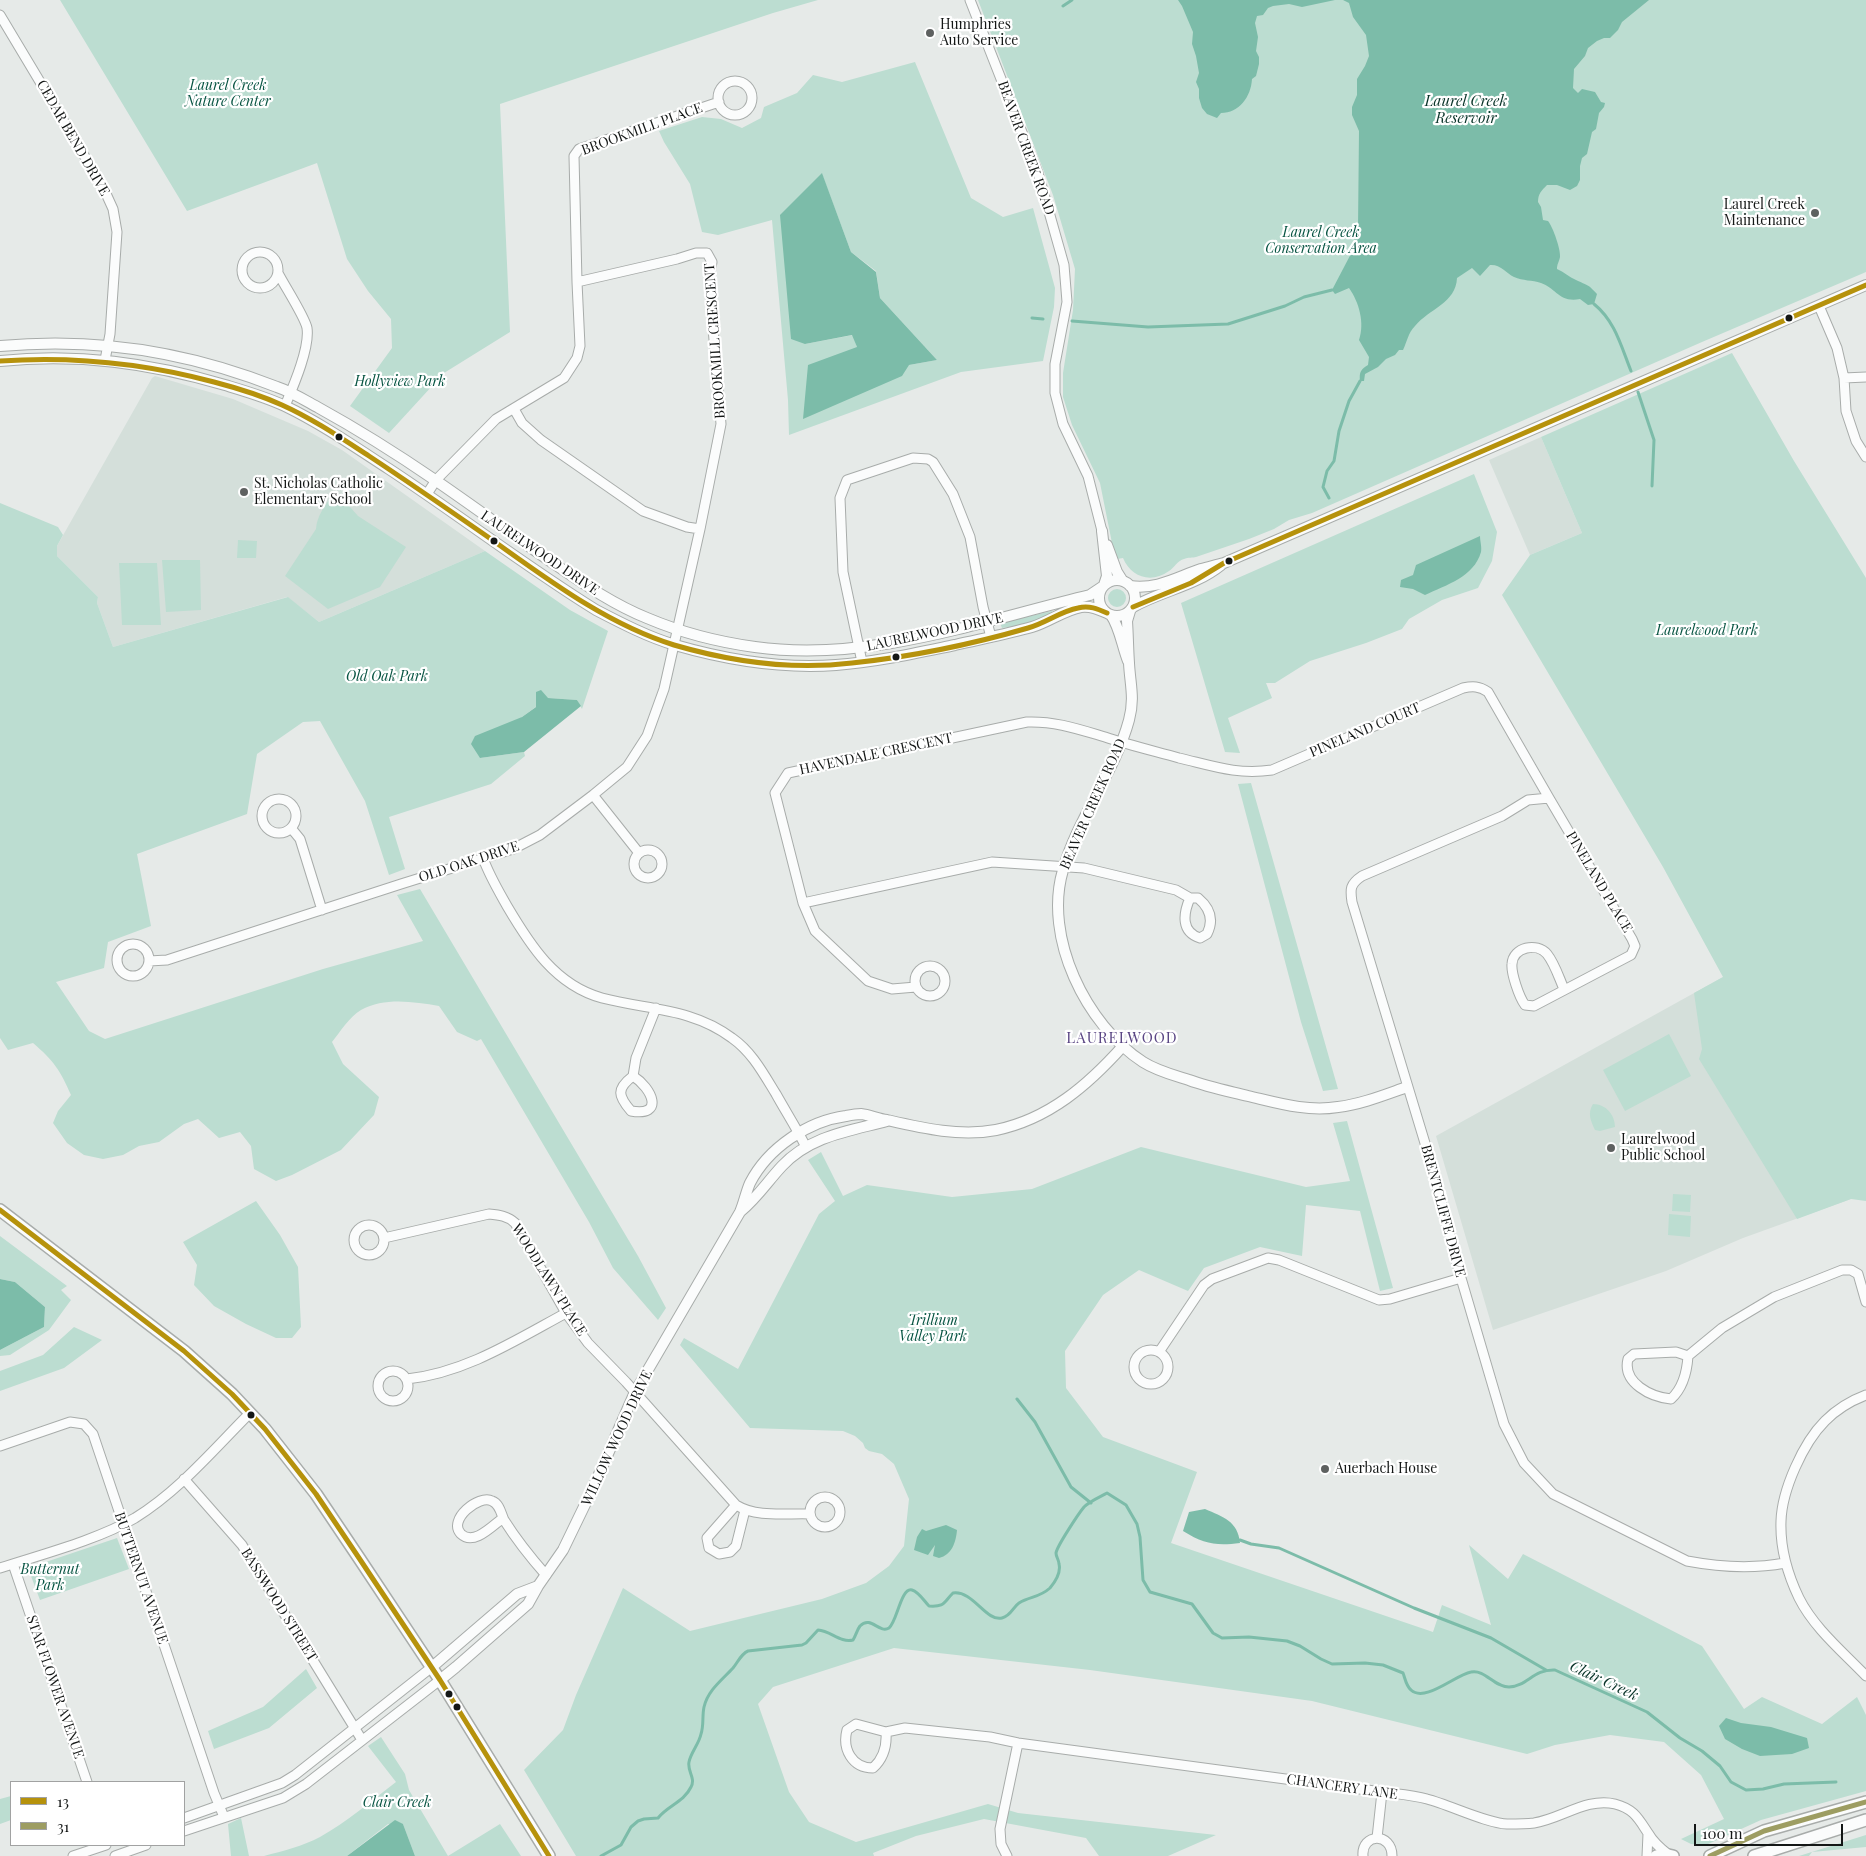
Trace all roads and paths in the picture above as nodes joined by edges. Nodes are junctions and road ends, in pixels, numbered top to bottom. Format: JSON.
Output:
{"nodes":[{"id":1,"x":970,"y":0,"type":"edge"},
{"id":2,"x":0,"y":15,"type":"edge"},
{"id":3,"x":719,"y":102,"type":"dead end"},
{"id":4,"x":278,"y":273,"type":"junction"},
{"id":5,"x":578,"y":282,"type":"junction"},
{"id":6,"x":1866,"y":285,"type":"edge"},
{"id":7,"x":1819,"y":306,"type":"junction"},
{"id":8,"x":108,"y":345,"type":"junction"},
{"id":9,"x":0,"y":346,"type":"edge"},
{"id":10,"x":0,"y":360,"type":"edge"},
{"id":11,"x":105,"y":360,"type":"junction"},
{"id":12,"x":1866,"y":377,"type":"edge"},
{"id":13,"x":1844,"y":378,"type":"junction"},
{"id":14,"x":290,"y":392,"type":"junction"},
{"id":15,"x":285,"y":406,"type":"junction"},
{"id":16,"x":514,"y":409,"type":"junction"},
{"id":17,"x":1866,"y":457,"type":"edge"},
{"id":18,"x":436,"y":480,"type":"junction"},
{"id":19,"x":427,"y":494,"type":"junction"},
{"id":20,"x":700,"y":529,"type":"junction"},
{"id":21,"x":1102,"y":530,"type":"junction"},
{"id":22,"x":1224,"y":563,"type":"junction"},
{"id":23,"x":1126,"y":583,"type":"junction"},
{"id":24,"x":1103,"y":586,"type":"junction"},
{"id":25,"x":1131,"y":609,"type":"junction"},
{"id":26,"x":1109,"y":614,"type":"junction"},
{"id":27,"x":987,"y":622,"type":"junction"},
{"id":28,"x":678,"y":629,"type":"junction"},
{"id":29,"x":991,"y":637,"type":"junction"},
{"id":30,"x":674,"y":645,"type":"junction"},
{"id":31,"x":860,"y":648,"type":"junction"},
{"id":32,"x":862,"y":662,"type":"junction"},
{"id":33,"x":1129,"y":664,"type":"junction"},
{"id":34,"x":1121,"y":742,"type":"junction"},
{"id":35,"x":593,"y":795,"type":"junction"},
{"id":36,"x":1548,"y":798,"type":"junction"},
{"id":37,"x":291,"y":828,"type":"dead end"},
{"id":38,"x":639,"y":854,"type":"dead end"},
{"id":39,"x":484,"y":858,"type":"junction"},
{"id":40,"x":1064,"y":867,"type":"junction"},
{"id":41,"x":1190,"y":898,"type":"dead end"},
{"id":42,"x":804,"y":903,"type":"junction"},
{"id":43,"x":322,"y":910,"type":"junction"},
{"id":44,"x":149,"y":961,"type":"dead end"},
{"id":45,"x":916,"y":987,"type":"dead end"},
{"id":46,"x":1564,"y":989,"type":"junction"},
{"id":47,"x":656,"y":1008,"type":"junction"},
{"id":48,"x":1124,"y":1046,"type":"junction"},
{"id":49,"x":633,"y":1076,"type":"dead end"},
{"id":50,"x":1407,"y":1087,"type":"junction"},
{"id":51,"x":888,"y":1121,"type":"junction"},
{"id":52,"x":799,"y":1133,"type":"junction"},
{"id":53,"x":806,"y":1147,"type":"junction"},
{"id":54,"x":0,"y":1210,"type":"edge"},
{"id":55,"x":740,"y":1212,"type":"junction"},
{"id":56,"x":384,"y":1238,"type":"dead end"},
{"id":57,"x":1461,"y":1278,"type":"junction"},
{"id":58,"x":1866,"y":1302,"type":"edge"},
{"id":59,"x":566,"y":1313,"type":"junction"},
{"id":60,"x":1160,"y":1352,"type":"dead end"},
{"id":61,"x":1688,"y":1356,"type":"junction"},
{"id":62,"x":407,"y":1379,"type":"dead end"},
{"id":63,"x":635,"y":1392,"type":"junction"},
{"id":64,"x":1866,"y":1395,"type":"edge"},
{"id":65,"x":250,"y":1413,"type":"junction"},
{"id":66,"x":0,"y":1446,"type":"edge"},
{"id":67,"x":184,"y":1479,"type":"junction"},
{"id":68,"x":736,"y":1505,"type":"junction"},
{"id":69,"x":745,"y":1510,"type":"junction"},
{"id":70,"x":810,"y":1514,"type":"dead end"},
{"id":71,"x":503,"y":1518,"type":"junction"},
{"id":72,"x":123,"y":1524,"type":"junction"},
{"id":73,"x":1785,"y":1563,"type":"junction"},
{"id":74,"x":13,"y":1564,"type":"junction"},
{"id":75,"x":0,"y":1568,"type":"edge"},
{"id":76,"x":546,"y":1575,"type":"junction"},
{"id":77,"x":538,"y":1586,"type":"junction"},
{"id":78,"x":432,"y":1667,"type":"junction"},
{"id":79,"x":1866,"y":1676,"type":"edge"},
{"id":80,"x":440,"y":1680,"type":"junction"},
{"id":81,"x":355,"y":1728,"type":"junction"},
{"id":82,"x":886,"y":1732,"type":"junction"},
{"id":83,"x":362,"y":1740,"type":"junction"},
{"id":84,"x":1018,"y":1744,"type":"junction"},
{"id":85,"x":87,"y":1781,"type":"edge"},
{"id":86,"x":1382,"y":1792,"type":"junction"},
{"id":87,"x":1866,"y":1802,"type":"edge"},
{"id":88,"x":219,"y":1806,"type":"junction"},
{"id":89,"x":224,"y":1817,"type":"junction"},
{"id":90,"x":185,"y":1818,"type":"edge"},
{"id":91,"x":1866,"y":1820,"type":"edge"},
{"id":92,"x":185,"y":1831,"type":"edge"},
{"id":93,"x":1648,"y":1834,"type":"junction"},
{"id":94,"x":1377,"y":1838,"type":"junction"},
{"id":95,"x":105,"y":1846,"type":"edge"},
{"id":96,"x":143,"y":1846,"type":"edge"},
{"id":97,"x":1671,"y":1855,"type":"edge"},
{"id":98,"x":73,"y":1856,"type":"edge"},
{"id":99,"x":115,"y":1856,"type":"edge"},
{"id":100,"x":549,"y":1856,"type":"edge"},
{"id":101,"x":1007,"y":1856,"type":"edge"},
{"id":102,"x":1363,"y":1856,"type":"edge"},
{"id":103,"x":1392,"y":1856,"type":"edge"},
{"id":104,"x":1647,"y":1856,"type":"edge"},
{"id":105,"x":1656,"y":1856,"type":"edge"},
{"id":106,"x":1710,"y":1856,"type":"edge"},
{"id":107,"x":1754,"y":1856,"type":"edge"}],
"edges":[{"from":1,"to":21,"type":"street","name":"BEAVER CREEK ROAD"},
{"from":2,"to":8,"type":"street","name":"CEDAR BEND DRIVE"},
{"from":3,"to":5,"type":"street","name":"BROOKMILL PLACE"},
{"from":4,"to":4,"type":"street"},
{"from":4,"to":14,"type":"street"},
{"from":5,"to":16,"type":"street"},
{"from":5,"to":20,"type":"street","name":"BROOKMILL CRESCENT"},
{"from":6,"to":7,"type":"street"},
{"from":7,"to":13,"type":"street"},
{"from":7,"to":22,"type":"street"},
{"from":8,"to":9,"type":"street","name":"LAURELWOOD DRIVE"},
{"from":8,"to":11,"type":"street","name":"CEDAR BEND DRIVE"},
{"from":8,"to":14,"type":"street","name":"LAURELWOOD DRIVE"},
{"from":10,"to":11,"type":"street","name":"LAURELWOOD DRIVE"},
{"from":11,"to":15,"type":"street","name":"LAURELWOOD DRIVE"},
{"from":12,"to":13,"type":"street"},
{"from":13,"to":17,"type":"street"},
{"from":14,"to":15,"type":"street"},
{"from":14,"to":18,"type":"street","name":"LAURELWOOD DRIVE"},
{"from":15,"to":19,"type":"street","name":"LAURELWOOD DRIVE"},
{"from":16,"to":18,"type":"street"},
{"from":16,"to":20,"type":"street"},
{"from":18,"to":19,"type":"street"},
{"from":18,"to":28,"type":"street","name":"LAURELWOOD DRIVE"},
{"from":19,"to":30,"type":"street","name":"LAURELWOOD DRIVE"},
{"from":20,"to":28,"type":"street","name":"BROOKMILL CRESCENT"},
{"from":21,"to":23,"type":"street","name":"BEAVER CREEK ROAD"},
{"from":21,"to":24,"type":"street","name":"BEAVER CREEK ROAD"},
{"from":22,"to":23,"type":"street"},
{"from":22,"to":25,"type":"street"},
{"from":23,"to":24,"type":"street"},
{"from":23,"to":25,"type":"street"},
{"from":24,"to":26,"type":"street"},
{"from":24,"to":27,"type":"street","name":"LAURELWOOD DRIVE"},
{"from":25,"to":26,"type":"street"},
{"from":25,"to":33,"type":"street","name":"BEAVER CREEK ROAD"},
{"from":26,"to":29,"type":"street","name":"LAURELWOOD DRIVE"},
{"from":26,"to":33,"type":"street","name":"BEAVER CREEK ROAD"},
{"from":27,"to":29,"type":"street"},
{"from":27,"to":31,"type":"street","name":"LAURELWOOD DRIVE"},
{"from":27,"to":31,"type":"street"},
{"from":28,"to":30,"type":"street","name":"OLD OAK DRIVE"},
{"from":28,"to":31,"type":"street","name":"LAURELWOOD DRIVE"},
{"from":29,"to":32,"type":"street","name":"LAURELWOOD DRIVE"},
{"from":30,"to":32,"type":"street","name":"LAURELWOOD DRIVE"},
{"from":30,"to":35,"type":"street","name":"OLD OAK DRIVE"},
{"from":31,"to":32,"type":"street"},
{"from":33,"to":34,"type":"street","name":"BEAVER CREEK ROAD"},
{"from":34,"to":36,"type":"street","name":"PINELAND COURT"},
{"from":34,"to":40,"type":"street","name":"BEAVER CREEK ROAD"},
{"from":34,"to":42,"type":"street","name":"HAVENDALE CRESCENT"},
{"from":35,"to":38,"type":"street"},
{"from":35,"to":39,"type":"street","name":"OLD OAK DRIVE"},
{"from":36,"to":46,"type":"street","name":"PINELAND PLACE"},
{"from":36,"to":50,"type":"street","name":"BRENTCLIFFE DRIVE"},
{"from":37,"to":43,"type":"street"},
{"from":39,"to":43,"type":"street","name":"OLD OAK DRIVE"},
{"from":39,"to":47,"type":"street"},
{"from":40,"to":41,"type":"street"},
{"from":40,"to":42,"type":"street"},
{"from":40,"to":48,"type":"street","name":"BEAVER CREEK ROAD"},
{"from":42,"to":45,"type":"street","name":"HAVENDALE CRESCENT"},
{"from":43,"to":44,"type":"street","name":"OLD OAK DRIVE"},
{"from":46,"to":46,"type":"street","name":"PINELAND PLACE"},
{"from":47,"to":49,"type":"street"},
{"from":47,"to":52,"type":"street"},
{"from":48,"to":50,"type":"street","name":"BEAVER CREEK ROAD"},
{"from":48,"to":51,"type":"street","name":"WILLOW WOOD DRIVE"},
{"from":50,"to":57,"type":"street","name":"BRENTCLIFFE DRIVE"},
{"from":51,"to":52,"type":"street","name":"WILLOW WOOD DRIVE"},
{"from":51,"to":53,"type":"street","name":"WILLOW WOOD DRIVE"},
{"from":52,"to":53,"type":"street"},
{"from":52,"to":55,"type":"street","name":"WILLOW WOOD DRIVE"},
{"from":53,"to":55,"type":"street","name":"WILLOW WOOD DRIVE"},
{"from":54,"to":65,"type":"main road"},
{"from":55,"to":63,"type":"street","name":"WILLOW WOOD DRIVE"},
{"from":56,"to":59,"type":"street","name":"WOODLAWN PLACE"},
{"from":57,"to":60,"type":"street"},
{"from":57,"to":73,"type":"street","name":"BRENTCLIFFE DRIVE"},
{"from":58,"to":61,"type":"street"},
{"from":59,"to":62,"type":"street"},
{"from":59,"to":63,"type":"street","name":"WOODLAWN PLACE"},
{"from":61,"to":61,"type":"street"},
{"from":63,"to":68,"type":"street","name":"WOODLAWN PLACE"},
{"from":63,"to":76,"type":"street","name":"WILLOW WOOD DRIVE"},
{"from":64,"to":73,"type":"street"},
{"from":65,"to":67,"type":"street"},
{"from":65,"to":78,"type":"main road"},
{"from":66,"to":72,"type":"street","name":"BUTTERNUT AVENUE"},
{"from":67,"to":72,"type":"street"},
{"from":67,"to":81,"type":"street","name":"BASSWOOD STREET"},
{"from":68,"to":69,"type":"street","name":"WOODLAWN PLACE"},
{"from":68,"to":69,"type":"street"},
{"from":69,"to":70,"type":"street"},
{"from":71,"to":71,"type":"street"},
{"from":71,"to":76,"type":"street"},
{"from":72,"to":74,"type":"street"},
{"from":72,"to":88,"type":"street","name":"BUTTERNUT AVENUE"},
{"from":73,"to":79,"type":"street"},
{"from":74,"to":75,"type":"street"},
{"from":74,"to":85,"type":"street","name":"STAR FLOWER AVENUE"},
{"from":76,"to":77,"type":"street","name":"WILLOW WOOD DRIVE"},
{"from":77,"to":78,"type":"street"},
{"from":77,"to":80,"type":"street","name":"WILLOW WOOD DRIVE"},
{"from":78,"to":80,"type":"main road"},
{"from":78,"to":81,"type":"street"},
{"from":80,"to":83,"type":"street"},
{"from":80,"to":100,"type":"main road"},
{"from":81,"to":83,"type":"street","name":"BASSWOOD STREET"},
{"from":81,"to":88,"type":"street"},
{"from":82,"to":82,"type":"street"},
{"from":82,"to":84,"type":"street","name":"CHANCERY LANE"},
{"from":83,"to":89,"type":"street"},
{"from":84,"to":86,"type":"street","name":"CHANCERY LANE"},
{"from":84,"to":101,"type":"street"},
{"from":86,"to":93,"type":"street","name":"CHANCERY LANE"},
{"from":86,"to":94,"type":"street"},
{"from":87,"to":106,"type":"main road"},
{"from":88,"to":89,"type":"street","name":"BUTTERNUT AVENUE"},
{"from":88,"to":90,"type":"street"},
{"from":89,"to":92,"type":"street"},
{"from":91,"to":107,"type":"main road"},
{"from":93,"to":97,"type":"street","name":"CHANCERY LANE"},
{"from":93,"to":104,"type":"street"},
{"from":94,"to":102,"type":"street"},
{"from":94,"to":103,"type":"street"},
{"from":95,"to":98,"type":"street"},
{"from":96,"to":99,"type":"street"},
{"from":97,"to":105,"type":"main road"}]}
